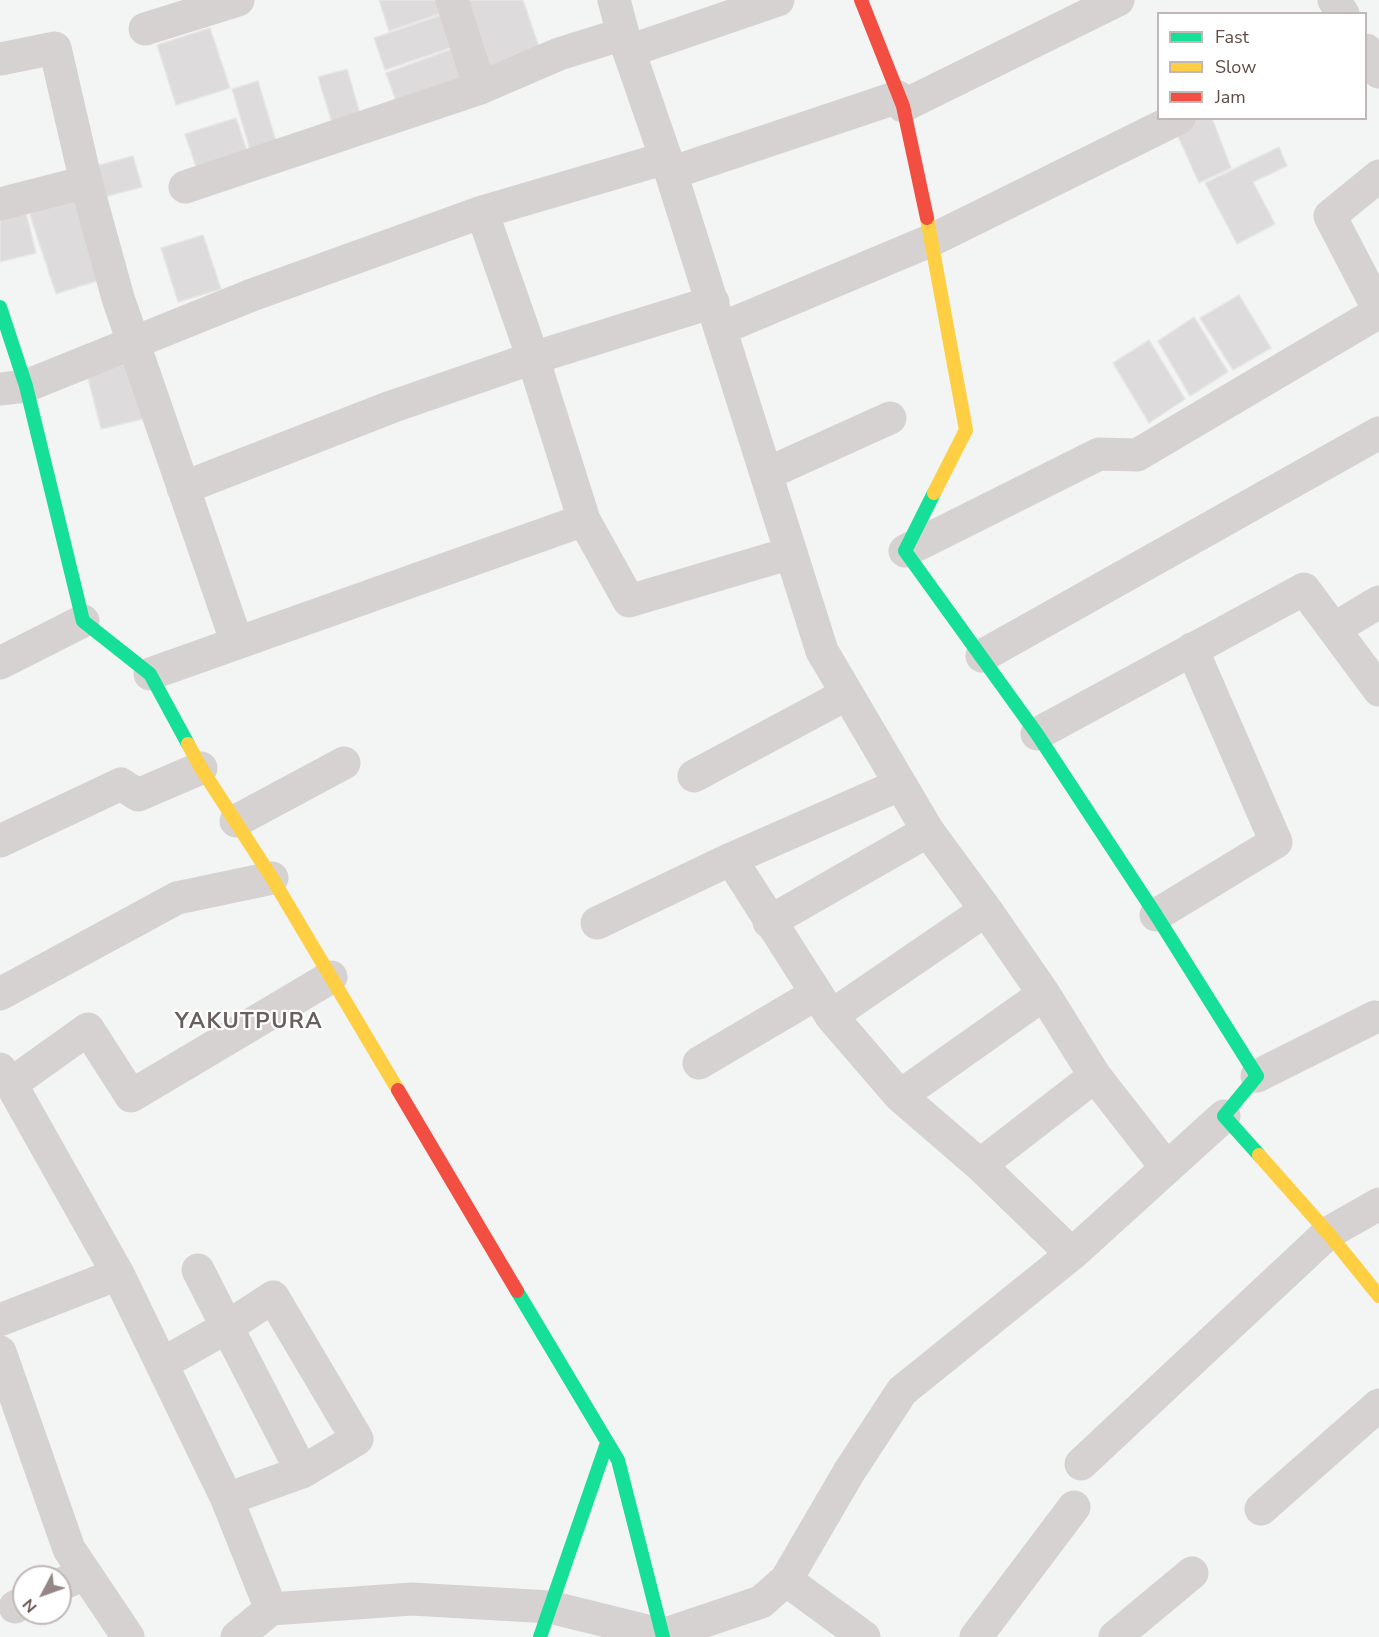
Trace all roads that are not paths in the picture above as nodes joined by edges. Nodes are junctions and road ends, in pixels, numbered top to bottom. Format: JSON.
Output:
{"nodes":[{"id":1,"x":238,"y":0,"type":"edge"},
{"id":2,"x":452,"y":0,"type":"edge"},
{"id":3,"x":614,"y":0,"type":"edge"},
{"id":4,"x":778,"y":0,"type":"edge"},
{"id":5,"x":861,"y":0,"type":"edge"},
{"id":6,"x":1118,"y":0,"type":"edge"},
{"id":7,"x":146,"y":28,"type":"dead end"},
{"id":8,"x":626,"y":43,"type":"junction"},
{"id":9,"x":0,"y":59,"type":"edge"},
{"id":10,"x":480,"y":88,"type":"junction"},
{"id":11,"x":901,"y":102,"type":"junction"},
{"id":12,"x":1175,"y":120,"type":"edge"},
{"id":13,"x":669,"y":165,"type":"junction"},
{"id":14,"x":1379,"y":176,"type":"edge"},
{"id":15,"x":86,"y":182,"type":"junction"},
{"id":16,"x":185,"y":187,"type":"dead end"},
{"id":17,"x":0,"y":204,"type":"edge"},
{"id":18,"x":482,"y":212,"type":"junction"},
{"id":19,"x":932,"y":240,"type":"junction"},
{"id":20,"x":0,"y":308,"type":"edge"},
{"id":21,"x":1379,"y":311,"type":"edge"},
{"id":22,"x":716,"y":316,"type":"junction"},
{"id":23,"x":133,"y":343,"type":"junction"},
{"id":24,"x":533,"y":358,"type":"junction"},
{"id":25,"x":13,"y":388,"type":"edge"},
{"id":26,"x":890,"y":418,"type":"dead end"},
{"id":27,"x":1379,"y":433,"type":"edge"},
{"id":28,"x":766,"y":474,"type":"junction"},
{"id":29,"x":183,"y":488,"type":"junction"},
{"id":30,"x":584,"y":520,"type":"junction"},
{"id":31,"x":905,"y":550,"type":"junction"},
{"id":32,"x":791,"y":553,"type":"junction"},
{"id":33,"x":1379,"y":602,"type":"edge"},
{"id":34,"x":83,"y":621,"type":"junction"},
{"id":35,"x":1334,"y":629,"type":"junction"},
{"id":36,"x":237,"y":643,"type":"junction"},
{"id":37,"x":1192,"y":649,"type":"junction"},
{"id":38,"x":982,"y":656,"type":"junction"},
{"id":39,"x":0,"y":663,"type":"edge"},
{"id":40,"x":150,"y":674,"type":"junction"},
{"id":41,"x":1379,"y":690,"type":"edge"},
{"id":42,"x":847,"y":694,"type":"junction"},
{"id":43,"x":1037,"y":734,"type":"junction"},
{"id":44,"x":344,"y":763,"type":"dead end"},
{"id":45,"x":201,"y":768,"type":"junction"},
{"id":46,"x":694,"y":776,"type":"dead end"},
{"id":47,"x":899,"y":785,"type":"junction"},
{"id":48,"x":236,"y":821,"type":"junction"},
{"id":49,"x":927,"y":831,"type":"junction"},
{"id":50,"x":0,"y":841,"type":"edge"},
{"id":51,"x":731,"y":859,"type":"junction"},
{"id":52,"x":272,"y":878,"type":"junction"},
{"id":53,"x":986,"y":910,"type":"junction"},
{"id":54,"x":1156,"y":915,"type":"junction"},
{"id":55,"x":769,"y":922,"type":"junction"},
{"id":56,"x":597,"y":923,"type":"dead end"},
{"id":57,"x":331,"y":977,"type":"junction"},
{"id":58,"x":0,"y":994,"type":"edge"},
{"id":59,"x":1044,"y":994,"type":"junction"},
{"id":60,"x":823,"y":1005,"type":"junction"},
{"id":61,"x":1375,"y":1017,"type":"dead end"},
{"id":62,"x":699,"y":1063,"type":"dead end"},
{"id":63,"x":1095,"y":1076,"type":"junction"},
{"id":64,"x":1257,"y":1076,"type":"junction"},
{"id":65,"x":5,"y":1077,"type":"edge"},
{"id":66,"x":900,"y":1096,"type":"junction"},
{"id":67,"x":1224,"y":1116,"type":"junction"},
{"id":68,"x":980,"y":1166,"type":"junction"},
{"id":69,"x":1166,"y":1167,"type":"junction"},
{"id":70,"x":1379,"y":1204,"type":"edge"},
{"id":71,"x":1328,"y":1233,"type":"junction"},
{"id":72,"x":1072,"y":1254,"type":"junction"},
{"id":73,"x":198,"y":1270,"type":"dead end"},
{"id":74,"x":118,"y":1274,"type":"junction"},
{"id":75,"x":1379,"y":1296,"type":"edge"},
{"id":76,"x":0,"y":1320,"type":"edge"},
{"id":77,"x":227,"y":1327,"type":"junction"},
{"id":78,"x":0,"y":1352,"type":"edge"},
{"id":79,"x":162,"y":1364,"type":"junction"},
{"id":80,"x":8,"y":1401,"type":"edge"},
{"id":81,"x":1379,"y":1405,"type":"edge"},
{"id":82,"x":607,"y":1443,"type":"junction"},
{"id":83,"x":1081,"y":1464,"type":"dead end"},
{"id":84,"x":302,"y":1472,"type":"junction"},
{"id":85,"x":227,"y":1499,"type":"junction"},
{"id":86,"x":1074,"y":1508,"type":"dead end"},
{"id":87,"x":1261,"y":1509,"type":"dead end"},
{"id":88,"x":1192,"y":1573,"type":"dead end"},
{"id":89,"x":73,"y":1579,"type":"edge"},
{"id":90,"x":786,"y":1580,"type":"junction"},
{"id":91,"x":271,"y":1609,"type":"junction"},
{"id":92,"x":545,"y":1622,"type":"edge"},
{"id":93,"x":663,"y":1636,"type":"edge"},
{"id":94,"x":128,"y":1637,"type":"edge"},
{"id":95,"x":237,"y":1637,"type":"edge"},
{"id":96,"x":864,"y":1637,"type":"edge"},
{"id":97,"x":976,"y":1637,"type":"edge"},
{"id":98,"x":1115,"y":1637,"type":"edge"}],
"edges":[{"from":1,"to":7,"type":"street"},
{"from":2,"to":10,"type":"street"},
{"from":3,"to":8,"type":"street"},
{"from":4,"to":8,"type":"street"},
{"from":5,"to":11,"type":"street"},
{"from":6,"to":11,"type":"street"},
{"from":8,"to":10,"type":"street"},
{"from":8,"to":13,"type":"street"},
{"from":9,"to":15,"type":"street"},
{"from":10,"to":16,"type":"street"},
{"from":11,"to":13,"type":"street"},
{"from":11,"to":19,"type":"street"},
{"from":12,"to":19,"type":"street"},
{"from":13,"to":18,"type":"street"},
{"from":13,"to":22,"type":"street"},
{"from":14,"to":21,"type":"street"},
{"from":15,"to":17,"type":"street"},
{"from":15,"to":23,"type":"street"},
{"from":18,"to":23,"type":"street"},
{"from":18,"to":24,"type":"street"},
{"from":19,"to":22,"type":"street"},
{"from":19,"to":31,"type":"street"},
{"from":20,"to":25,"type":"street"},
{"from":21,"to":31,"type":"street"},
{"from":22,"to":24,"type":"street"},
{"from":22,"to":28,"type":"street"},
{"from":23,"to":25,"type":"street"},
{"from":23,"to":29,"type":"street"},
{"from":24,"to":29,"type":"street"},
{"from":24,"to":30,"type":"street"},
{"from":25,"to":34,"type":"street"},
{"from":26,"to":28,"type":"street"},
{"from":27,"to":38,"type":"street"},
{"from":28,"to":32,"type":"street"},
{"from":29,"to":36,"type":"street"},
{"from":30,"to":32,"type":"street"},
{"from":30,"to":36,"type":"street"},
{"from":31,"to":38,"type":"street"},
{"from":32,"to":42,"type":"street"},
{"from":33,"to":35,"type":"street"},
{"from":34,"to":39,"type":"street"},
{"from":34,"to":40,"type":"street"},
{"from":35,"to":37,"type":"street"},
{"from":35,"to":41,"type":"street"},
{"from":36,"to":40,"type":"street"},
{"from":37,"to":43,"type":"street"},
{"from":37,"to":54,"type":"street"},
{"from":38,"to":43,"type":"street"},
{"from":40,"to":45,"type":"street"},
{"from":42,"to":46,"type":"street"},
{"from":42,"to":47,"type":"street"},
{"from":43,"to":54,"type":"street"},
{"from":44,"to":48,"type":"street"},
{"from":45,"to":48,"type":"street"},
{"from":45,"to":50,"type":"street"},
{"from":47,"to":49,"type":"street"},
{"from":47,"to":51,"type":"street"},
{"from":48,"to":52,"type":"street"},
{"from":49,"to":53,"type":"street"},
{"from":49,"to":55,"type":"street"},
{"from":51,"to":55,"type":"street"},
{"from":51,"to":56,"type":"street"},
{"from":52,"to":57,"type":"street"},
{"from":52,"to":58,"type":"street"},
{"from":53,"to":59,"type":"street"},
{"from":53,"to":60,"type":"street"},
{"from":54,"to":64,"type":"street"},
{"from":55,"to":60,"type":"street"},
{"from":57,"to":65,"type":"street"},
{"from":57,"to":82,"type":"street"},
{"from":59,"to":63,"type":"street"},
{"from":59,"to":66,"type":"street"},
{"from":60,"to":62,"type":"street"},
{"from":60,"to":66,"type":"street"},
{"from":61,"to":64,"type":"street"},
{"from":63,"to":68,"type":"street"},
{"from":63,"to":69,"type":"street"},
{"from":64,"to":67,"type":"street"},
{"from":65,"to":74,"type":"street"},
{"from":66,"to":68,"type":"street"},
{"from":67,"to":69,"type":"street"},
{"from":67,"to":71,"type":"street"},
{"from":68,"to":72,"type":"street"},
{"from":69,"to":72,"type":"street"},
{"from":70,"to":71,"type":"street"},
{"from":71,"to":75,"type":"street"},
{"from":71,"to":83,"type":"street"},
{"from":72,"to":90,"type":"street"},
{"from":73,"to":77,"type":"street"},
{"from":74,"to":76,"type":"street"},
{"from":74,"to":79,"type":"street"},
{"from":77,"to":79,"type":"street"},
{"from":77,"to":84,"type":"street"},
{"from":77,"to":84,"type":"street"},
{"from":78,"to":80,"type":"street"},
{"from":79,"to":85,"type":"street"},
{"from":80,"to":89,"type":"street"},
{"from":81,"to":87,"type":"street"},
{"from":82,"to":92,"type":"street"},
{"from":82,"to":93,"type":"street"},
{"from":84,"to":85,"type":"street"},
{"from":85,"to":91,"type":"street"},
{"from":86,"to":97,"type":"street"},
{"from":88,"to":98,"type":"street"},
{"from":89,"to":94,"type":"street"},
{"from":90,"to":93,"type":"street"},
{"from":90,"to":96,"type":"street"},
{"from":91,"to":92,"type":"street"},
{"from":91,"to":95,"type":"street"},
{"from":92,"to":93,"type":"street"}]}
